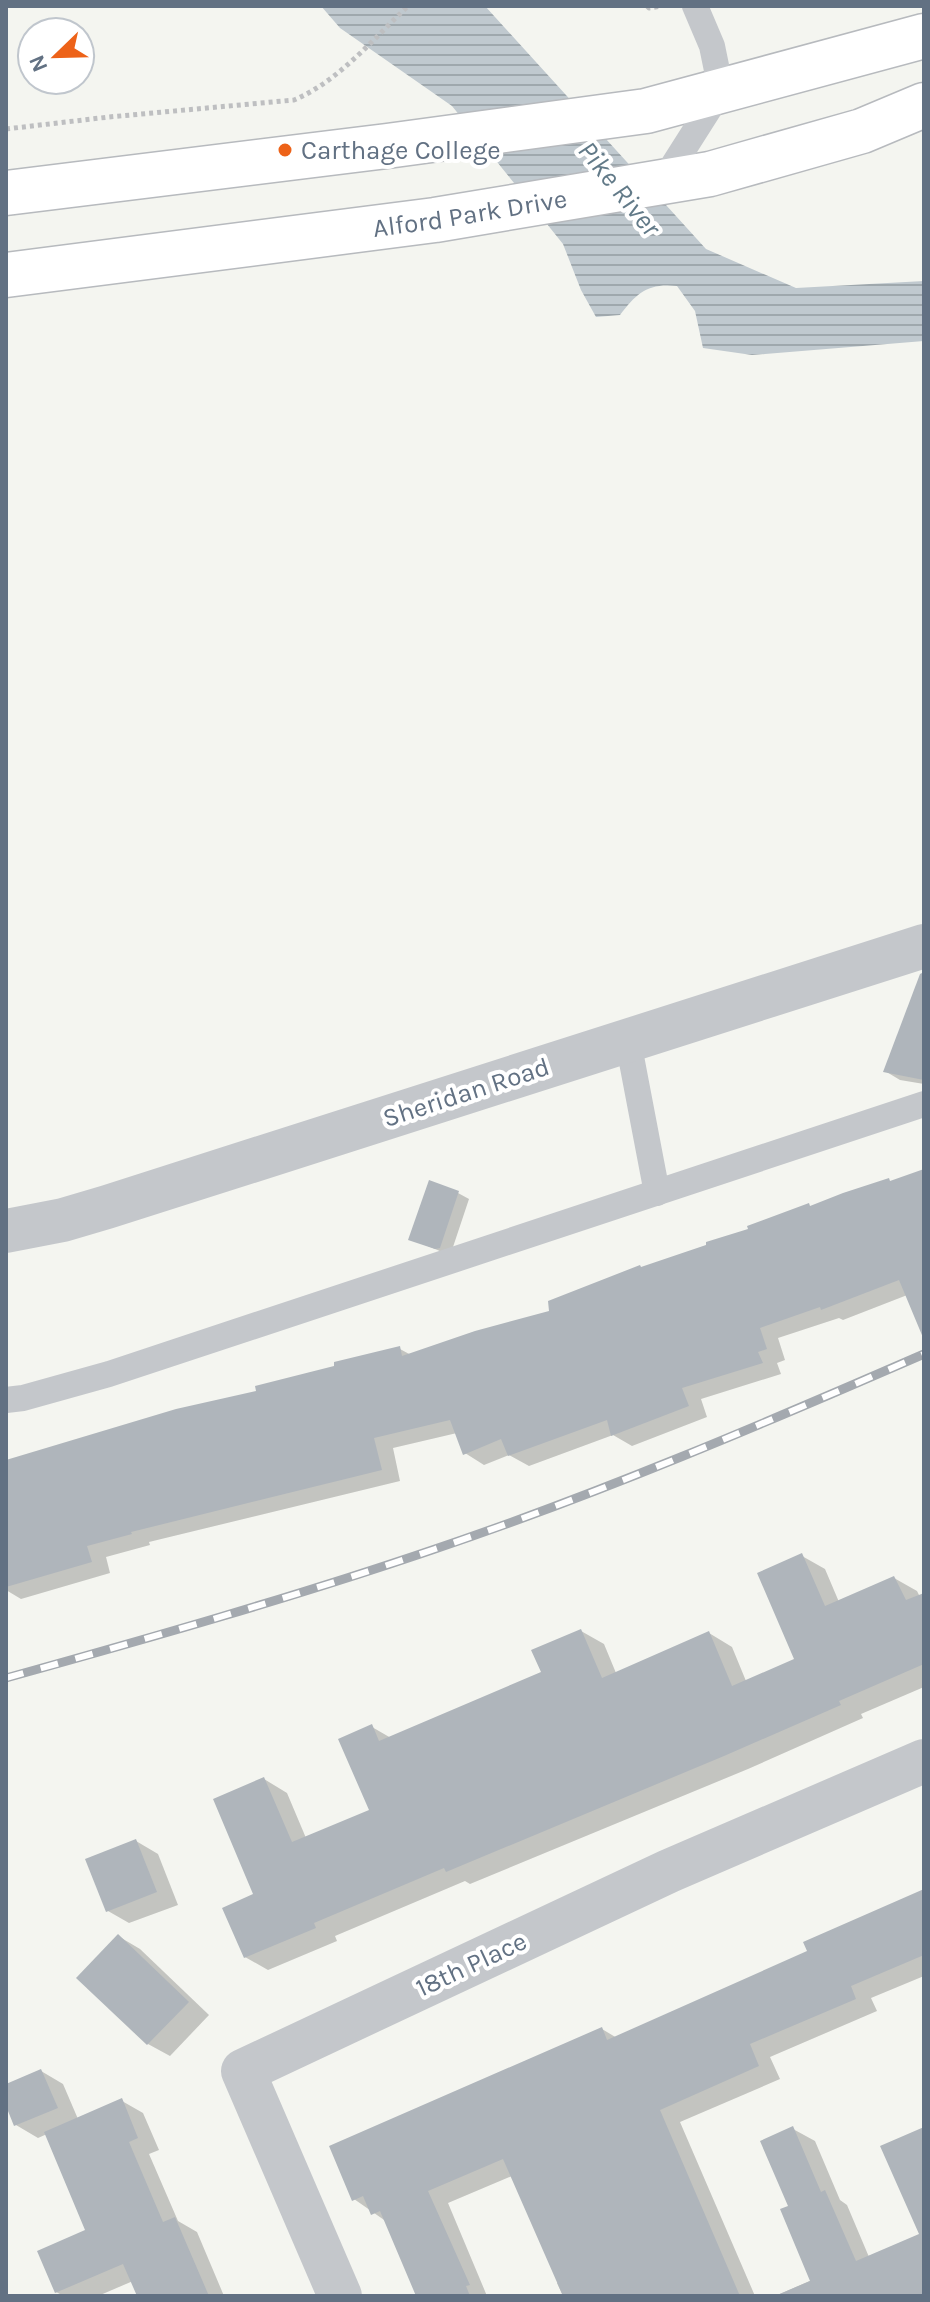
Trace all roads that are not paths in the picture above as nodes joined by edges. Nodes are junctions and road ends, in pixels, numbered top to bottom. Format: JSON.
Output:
{"nodes":[{"id":1,"x":695,"y":6,"type":"edge"},
{"id":2,"x":924,"y":36,"type":"edge"},
{"id":3,"x":721,"y":90,"type":"junction"},
{"id":4,"x":924,"y":105,"type":"edge"},
{"id":5,"x":662,"y":183,"type":"junction"},
{"id":6,"x":6,"y":193,"type":"edge"},
{"id":7,"x":6,"y":275,"type":"edge"},
{"id":8,"x":924,"y":946,"type":"edge"},
{"id":9,"x":628,"y":1041,"type":"junction"},
{"id":10,"x":924,"y":1104,"type":"edge"},
{"id":11,"x":657,"y":1193,"type":"junction"},
{"id":12,"x":6,"y":1231,"type":"edge"},
{"id":13,"x":6,"y":1400,"type":"edge"},
{"id":14,"x":924,"y":1761,"type":"edge"},
{"id":15,"x":340,"y":2296,"type":"edge"}],
"edges":[{"from":1,"to":3,"type":"lane"},
{"from":2,"to":3,"type":"main road"},
{"from":3,"to":5,"type":"lane"},
{"from":3,"to":6,"type":"main road"},
{"from":4,"to":5,"type":"main road","name":"Alford Park Drive"},
{"from":5,"to":7,"type":"main road","name":"Alford Park Drive"},
{"from":8,"to":9,"type":"street","name":"Sheridan Road"},
{"from":9,"to":11,"type":"lane"},
{"from":9,"to":12,"type":"street","name":"Sheridan Road"},
{"from":10,"to":11,"type":"lane"},
{"from":11,"to":13,"type":"lane"},
{"from":14,"to":15,"type":"street","name":"18th Place"}]}
